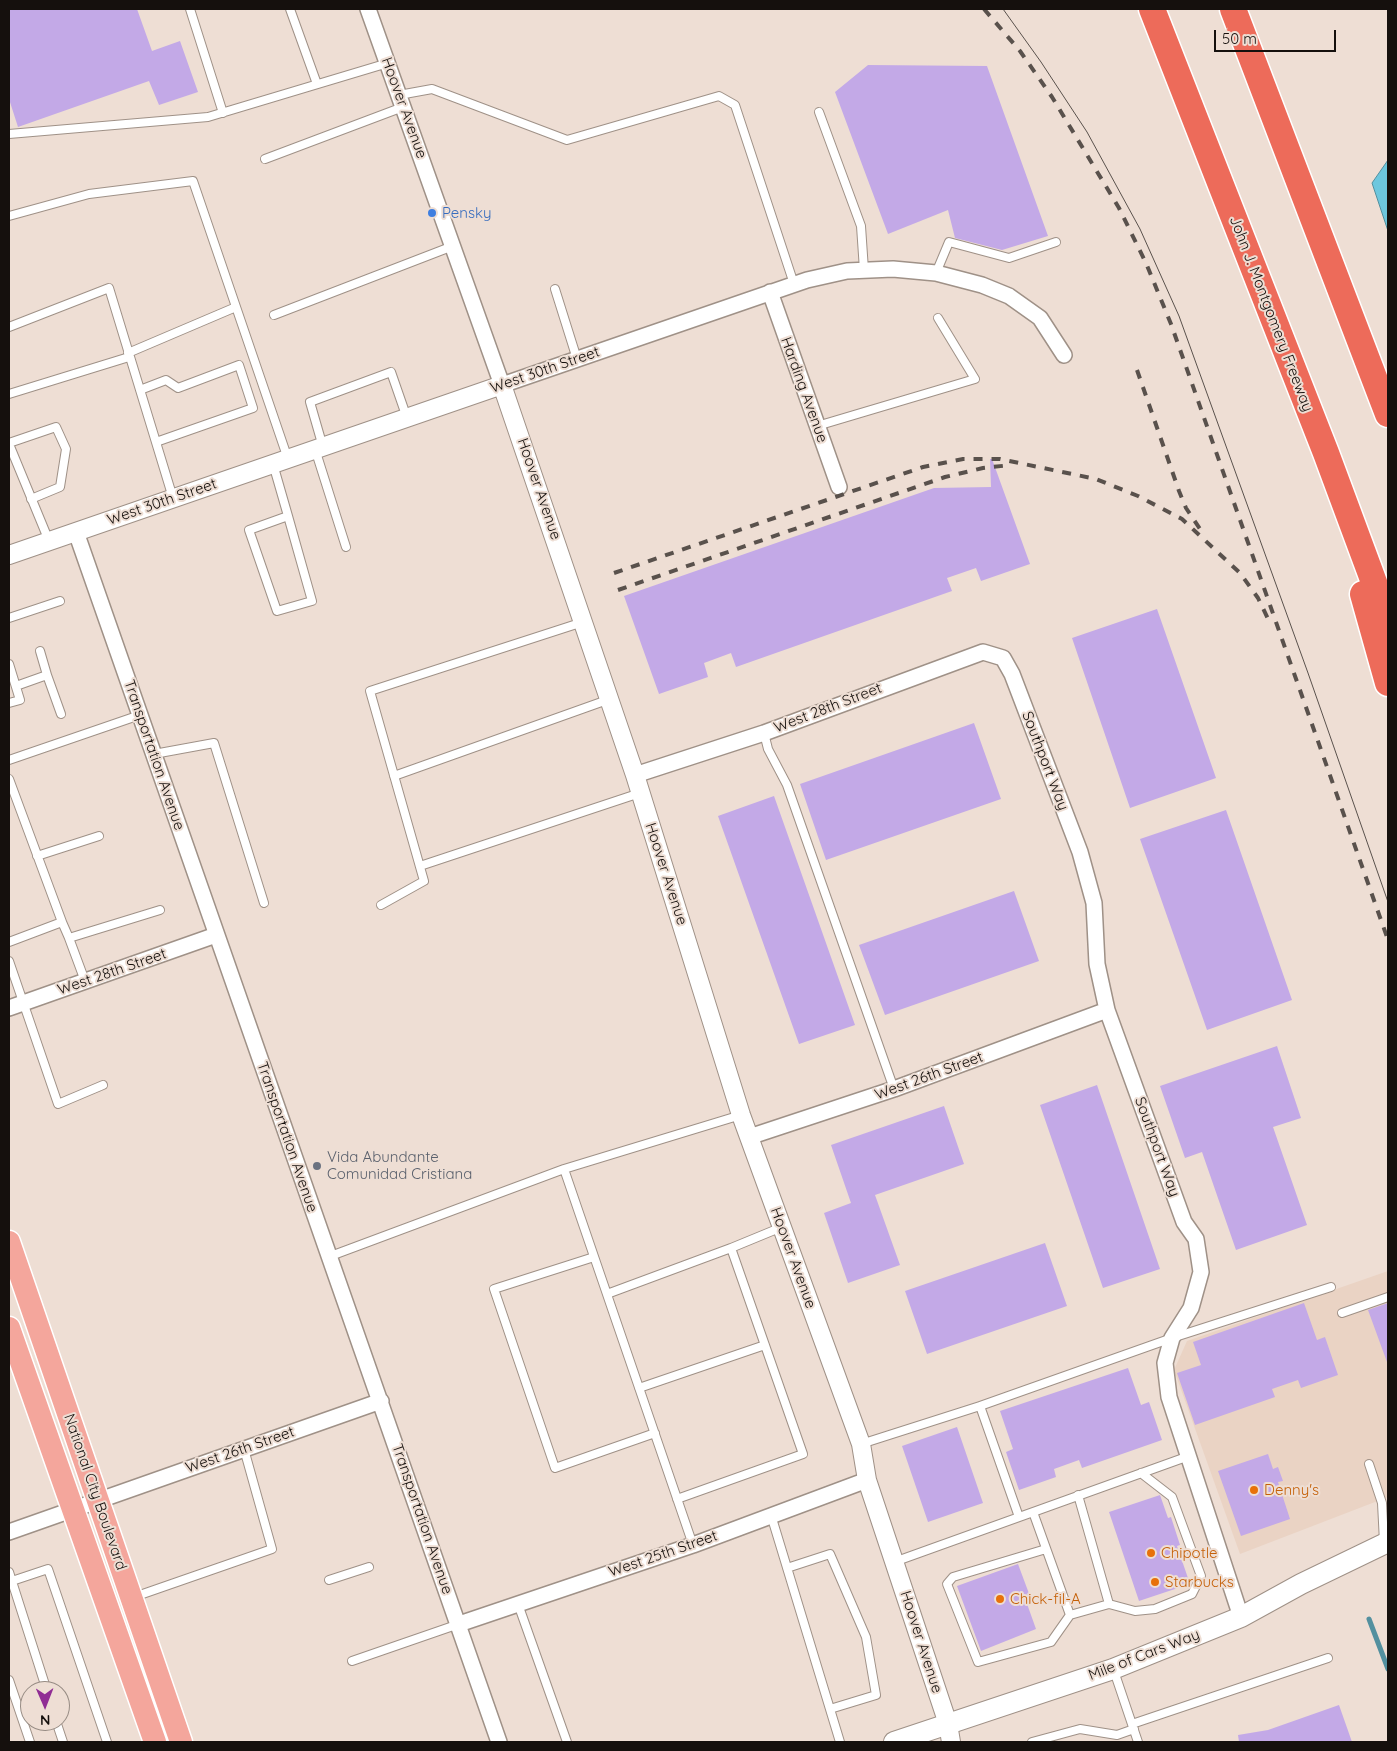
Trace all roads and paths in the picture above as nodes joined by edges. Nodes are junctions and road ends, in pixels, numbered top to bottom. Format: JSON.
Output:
{"nodes":[{"id":1,"x":190,"y":9,"type":"edge"},
{"id":2,"x":290,"y":9,"type":"edge"},
{"id":3,"x":368,"y":9,"type":"edge"},
{"id":4,"x":1152,"y":9,"type":"edge"},
{"id":5,"x":1234,"y":9,"type":"edge"},
{"id":6,"x":388,"y":63,"type":"junction"},
{"id":7,"x":317,"y":84,"type":"junction"},
{"id":8,"x":401,"y":101,"type":"junction"},
{"id":9,"x":819,"y":112,"type":"dead end"},
{"id":10,"x":223,"y":113,"type":"junction"},
{"id":11,"x":9,"y":134,"type":"edge"},
{"id":12,"x":265,"y":159,"type":"dead end"},
{"id":13,"x":9,"y":216,"type":"edge"},
{"id":14,"x":1056,"y":242,"type":"dead end"},
{"id":15,"x":453,"y":246,"type":"junction"},
{"id":16,"x":864,"y":270,"type":"junction"},
{"id":17,"x":936,"y":273,"type":"junction"},
{"id":18,"x":794,"y":284,"type":"junction"},
{"id":19,"x":555,"y":289,"type":"dead end"},
{"id":20,"x":770,"y":292,"type":"junction"},
{"id":21,"x":236,"y":307,"type":"junction"},
{"id":22,"x":274,"y":315,"type":"dead end"},
{"id":23,"x":938,"y":318,"type":"dead end"},
{"id":24,"x":9,"y":326,"type":"edge"},
{"id":25,"x":129,"y":355,"type":"junction"},
{"id":26,"x":1064,"y":355,"type":"dead end"},
{"id":27,"x":577,"y":359,"type":"junction"},
{"id":28,"x":502,"y":385,"type":"junction"},
{"id":29,"x":140,"y":390,"type":"junction"},
{"id":30,"x":9,"y":394,"type":"edge"},
{"id":31,"x":1388,"y":414,"type":"edge"},
{"id":32,"x":407,"y":418,"type":"junction"},
{"id":33,"x":817,"y":426,"type":"junction"},
{"id":34,"x":156,"y":442,"type":"junction"},
{"id":35,"x":9,"y":443,"type":"edge"},
{"id":36,"x":319,"y":448,"type":"junction"},
{"id":37,"x":1326,"y":453,"type":"junction"},
{"id":38,"x":281,"y":461,"type":"junction"},
{"id":39,"x":839,"y":487,"type":"dead end"},
{"id":40,"x":173,"y":498,"type":"junction"},
{"id":41,"x":31,"y":499,"type":"junction"},
{"id":42,"x":288,"y":516,"type":"junction"},
{"id":43,"x":76,"y":532,"type":"junction"},
{"id":44,"x":49,"y":541,"type":"junction"},
{"id":45,"x":346,"y":547,"type":"dead end"},
{"id":46,"x":9,"y":555,"type":"edge"},
{"id":47,"x":60,"y":601,"type":"dead end"},
{"id":48,"x":9,"y":618,"type":"edge"},
{"id":49,"x":1388,"y":620,"type":"edge"},
{"id":50,"x":584,"y":622,"type":"junction"},
{"id":51,"x":40,"y":651,"type":"dead end"},
{"id":52,"x":9,"y":665,"type":"edge"},
{"id":53,"x":1012,"y":674,"type":"joint"},
{"id":54,"x":47,"y":675,"type":"junction"},
{"id":55,"x":1388,"y":683,"type":"edge"},
{"id":56,"x":16,"y":686,"type":"junction"},
{"id":57,"x":610,"y":699,"type":"junction"},
{"id":58,"x":9,"y":703,"type":"edge"},
{"id":59,"x":61,"y":714,"type":"dead end"},
{"id":60,"x":140,"y":715,"type":"junction"},
{"id":61,"x":764,"y":733,"type":"junction"},
{"id":62,"x":154,"y":754,"type":"junction"},
{"id":63,"x":9,"y":760,"type":"edge"},
{"id":64,"x":634,"y":775,"type":"junction"},
{"id":65,"x":394,"y":776,"type":"junction"},
{"id":66,"x":9,"y":779,"type":"edge"},
{"id":67,"x":640,"y":793,"type":"junction"},
{"id":68,"x":99,"y":836,"type":"dead end"},
{"id":69,"x":37,"y":856,"type":"junction"},
{"id":70,"x":420,"y":866,"type":"junction"},
{"id":71,"x":264,"y":903,"type":"dead end"},
{"id":72,"x":381,"y":905,"type":"dead end"},
{"id":73,"x":160,"y":910,"type":"dead end"},
{"id":74,"x":62,"y":922,"type":"junction"},
{"id":75,"x":216,"y":935,"type":"junction"},
{"id":76,"x":69,"y":938,"type":"junction"},
{"id":77,"x":9,"y":942,"type":"edge"},
{"id":78,"x":9,"y":961,"type":"edge"},
{"id":79,"x":85,"y":982,"type":"junction"},
{"id":80,"x":16,"y":1006,"type":"edge"},
{"id":81,"x":1107,"y":1010,"type":"junction"},
{"id":82,"x":103,"y":1085,"type":"dead end"},
{"id":83,"x":894,"y":1090,"type":"junction"},
{"id":84,"x":742,"y":1115,"type":"junction"},
{"id":85,"x":750,"y":1138,"type":"junction"},
{"id":86,"x":564,"y":1169,"type":"junction"},
{"id":87,"x":782,"y":1227,"type":"junction"},
{"id":88,"x":9,"y":1242,"type":"edge"},
{"id":89,"x":731,"y":1248,"type":"junction"},
{"id":90,"x":328,"y":1257,"type":"junction"},
{"id":91,"x":594,"y":1257,"type":"junction"},
{"id":92,"x":1331,"y":1287,"type":"dead end"},
{"id":93,"x":607,"y":1294,"type":"junction"},
{"id":94,"x":1388,"y":1297,"type":"edge"},
{"id":95,"x":1342,"y":1314,"type":"dead end"},
{"id":96,"x":9,"y":1328,"type":"edge"},
{"id":97,"x":1172,"y":1338,"type":"junction"},
{"id":98,"x":765,"y":1345,"type":"junction"},
{"id":99,"x":639,"y":1388,"type":"junction"},
{"id":100,"x":381,"y":1401,"type":"junction"},
{"id":101,"x":980,"y":1406,"type":"junction"},
{"id":102,"x":655,"y":1433,"type":"junction"},
{"id":103,"x":861,"y":1444,"type":"junction"},
{"id":104,"x":244,"y":1449,"type":"junction"},
{"id":105,"x":1189,"y":1456,"type":"junction"},
{"id":106,"x":1370,"y":1464,"type":"dead end"},
{"id":107,"x":1141,"y":1473,"type":"junction"},
{"id":108,"x":867,"y":1480,"type":"junction"},
{"id":109,"x":1078,"y":1495,"type":"junction"},
{"id":110,"x":98,"y":1499,"type":"junction"},
{"id":111,"x":677,"y":1499,"type":"junction"},
{"id":112,"x":73,"y":1509,"type":"junction"},
{"id":113,"x":1033,"y":1512,"type":"junction"},
{"id":114,"x":771,"y":1515,"type":"junction"},
{"id":115,"x":1019,"y":1517,"type":"junction"},
{"id":116,"x":9,"y":1532,"type":"edge"},
{"id":117,"x":1387,"y":1544,"type":"edge"},
{"id":118,"x":693,"y":1545,"type":"junction"},
{"id":119,"x":1046,"y":1548,"type":"junction"},
{"id":120,"x":894,"y":1562,"type":"junction"},
{"id":121,"x":369,"y":1566,"type":"dead end"},
{"id":122,"x":787,"y":1568,"type":"junction"},
{"id":123,"x":9,"y":1572,"type":"edge"},
{"id":124,"x":329,"y":1580,"type":"dead end"},
{"id":125,"x":12,"y":1581,"type":"junction"},
{"id":126,"x":132,"y":1598,"type":"junction"},
{"id":127,"x":518,"y":1604,"type":"junction"},
{"id":128,"x":1109,"y":1604,"type":"junction"},
{"id":129,"x":1070,"y":1615,"type":"junction"},
{"id":130,"x":1241,"y":1617,"type":"junction"},
{"id":131,"x":458,"y":1624,"type":"junction"},
{"id":132,"x":1328,"y":1658,"type":"dead end"},
{"id":133,"x":352,"y":1661,"type":"dead end"},
{"id":134,"x":1113,"y":1669,"type":"junction"},
{"id":135,"x":9,"y":1680,"type":"edge"},
{"id":136,"x":44,"y":1681,"type":"edge"},
{"id":137,"x":830,"y":1708,"type":"junction"},
{"id":138,"x":1133,"y":1726,"type":"junction"},
{"id":139,"x":950,"y":1733,"type":"edge"},
{"id":140,"x":150,"y":1741,"type":"edge"},
{"id":141,"x":30,"y":1742,"type":"edge"},
{"id":142,"x":108,"y":1742,"type":"edge"},
{"id":143,"x":181,"y":1742,"type":"edge"},
{"id":144,"x":499,"y":1742,"type":"edge"},
{"id":145,"x":567,"y":1742,"type":"edge"},
{"id":146,"x":840,"y":1742,"type":"edge"},
{"id":147,"x":894,"y":1742,"type":"edge"},
{"id":148,"x":1032,"y":1742,"type":"edge"},
{"id":149,"x":1138,"y":1742,"type":"edge"}],
"edges":[{"from":1,"to":10,"type":"lane"},
{"from":2,"to":7,"type":"lane"},
{"from":3,"to":6,"type":"street","name":"Hoover Avenue"},
{"from":4,"to":37,"type":"highway","name":"John J. Montgomery Freeway"},
{"from":5,"to":31,"type":"highway"},
{"from":6,"to":7,"type":"lane"},
{"from":6,"to":8,"type":"street","name":"Hoover Avenue"},
{"from":7,"to":10,"type":"lane"},
{"from":8,"to":12,"type":"lane"},
{"from":8,"to":15,"type":"street","name":"Hoover Avenue"},
{"from":8,"to":18,"type":"lane"},
{"from":9,"to":16,"type":"lane"},
{"from":10,"to":11,"type":"lane"},
{"from":13,"to":21,"type":"lane"},
{"from":14,"to":17,"type":"lane"},
{"from":15,"to":22,"type":"lane"},
{"from":15,"to":28,"type":"street","name":"Hoover Avenue"},
{"from":16,"to":17,"type":"street","name":"West 30th Street"},
{"from":16,"to":18,"type":"street","name":"West 30th Street"},
{"from":17,"to":26,"type":"street","name":"West 30th Street"},
{"from":18,"to":20,"type":"street","name":"West 30th Street"},
{"from":19,"to":27,"type":"lane"},
{"from":20,"to":27,"type":"street","name":"West 30th Street"},
{"from":20,"to":33,"type":"street","name":"Harding Avenue"},
{"from":21,"to":25,"type":"lane"},
{"from":21,"to":38,"type":"lane"},
{"from":23,"to":33,"type":"lane"},
{"from":24,"to":25,"type":"lane"},
{"from":25,"to":29,"type":"lane"},
{"from":25,"to":30,"type":"lane"},
{"from":27,"to":28,"type":"street","name":"West 30th Street"},
{"from":28,"to":32,"type":"street","name":"West 30th Street"},
{"from":28,"to":50,"type":"street","name":"Hoover Avenue"},
{"from":29,"to":34,"type":"lane"},
{"from":29,"to":34,"type":"lane"},
{"from":32,"to":36,"type":"street","name":"West 30th Street"},
{"from":32,"to":36,"type":"lane"},
{"from":33,"to":39,"type":"street","name":"Harding Avenue"},
{"from":34,"to":40,"type":"lane"},
{"from":35,"to":41,"type":"lane"},
{"from":35,"to":41,"type":"lane"},
{"from":36,"to":38,"type":"street","name":"West 30th Street"},
{"from":36,"to":45,"type":"lane"},
{"from":37,"to":49,"type":"highway","name":"John J. Montgomery Freeway"},
{"from":37,"to":55,"type":"highway"},
{"from":38,"to":40,"type":"street","name":"West 30th Street"},
{"from":38,"to":42,"type":"lane"},
{"from":40,"to":43,"type":"street","name":"West 30th Street"},
{"from":41,"to":44,"type":"lane"},
{"from":42,"to":42,"type":"lane"},
{"from":43,"to":44,"type":"street","name":"West 30th Street"},
{"from":43,"to":60,"type":"street","name":"Transportation Avenue"},
{"from":44,"to":46,"type":"street","name":"West 30th Street"},
{"from":47,"to":48,"type":"lane"},
{"from":50,"to":57,"type":"street","name":"Hoover Avenue"},
{"from":50,"to":65,"type":"lane"},
{"from":51,"to":54,"type":"lane"},
{"from":52,"to":56,"type":"lane"},
{"from":53,"to":61,"type":"street","name":"West 28th Street"},
{"from":53,"to":81,"type":"street","name":"Southport Way"},
{"from":54,"to":56,"type":"lane"},
{"from":54,"to":59,"type":"lane"},
{"from":56,"to":58,"type":"lane"},
{"from":57,"to":64,"type":"street","name":"Hoover Avenue"},
{"from":57,"to":65,"type":"lane"},
{"from":60,"to":62,"type":"street","name":"Transportation Avenue"},
{"from":60,"to":63,"type":"lane"},
{"from":61,"to":64,"type":"street","name":"West 28th Street"},
{"from":61,"to":83,"type":"lane"},
{"from":62,"to":71,"type":"lane"},
{"from":62,"to":75,"type":"street","name":"Transportation Avenue"},
{"from":64,"to":67,"type":"street","name":"Hoover Avenue"},
{"from":65,"to":70,"type":"lane"},
{"from":66,"to":69,"type":"lane"},
{"from":67,"to":70,"type":"lane"},
{"from":67,"to":84,"type":"street","name":"Hoover Avenue"},
{"from":68,"to":69,"type":"lane"},
{"from":69,"to":74,"type":"lane"},
{"from":70,"to":72,"type":"lane"},
{"from":73,"to":76,"type":"lane"},
{"from":74,"to":76,"type":"lane"},
{"from":74,"to":77,"type":"lane"},
{"from":75,"to":79,"type":"street","name":"West 28th Street"},
{"from":75,"to":90,"type":"street","name":"Transportation Avenue"},
{"from":76,"to":79,"type":"lane"},
{"from":78,"to":80,"type":"lane"},
{"from":79,"to":80,"type":"street","name":"West 28th Street"},
{"from":80,"to":82,"type":"lane"},
{"from":81,"to":83,"type":"street","name":"West 26th Street"},
{"from":81,"to":97,"type":"street","name":"Southport Way"},
{"from":83,"to":85,"type":"street","name":"West 26th Street"},
{"from":84,"to":85,"type":"street","name":"Hoover Avenue"},
{"from":84,"to":86,"type":"lane"},
{"from":85,"to":87,"type":"street","name":"Hoover Avenue"},
{"from":86,"to":90,"type":"lane"},
{"from":86,"to":91,"type":"lane"},
{"from":87,"to":89,"type":"lane"},
{"from":87,"to":103,"type":"street","name":"Hoover Avenue"},
{"from":88,"to":110,"type":"main road","name":"National City Boulevard"},
{"from":89,"to":93,"type":"lane"},
{"from":89,"to":98,"type":"lane"},
{"from":90,"to":100,"type":"street","name":"Transportation Avenue"},
{"from":91,"to":93,"type":"lane"},
{"from":91,"to":102,"type":"lane"},
{"from":92,"to":97,"type":"lane"},
{"from":93,"to":99,"type":"lane"},
{"from":94,"to":95,"type":"lane"},
{"from":96,"to":112,"type":"main road","name":"National City Boulevard"},
{"from":97,"to":101,"type":"lane"},
{"from":97,"to":105,"type":"street","name":"Southport Way"},
{"from":98,"to":99,"type":"lane"},
{"from":98,"to":111,"type":"lane"},
{"from":99,"to":102,"type":"lane"},
{"from":100,"to":104,"type":"street","name":"West 26th Street"},
{"from":100,"to":131,"type":"street","name":"Transportation Avenue"},
{"from":101,"to":103,"type":"lane"},
{"from":101,"to":115,"type":"lane"},
{"from":102,"to":111,"type":"lane"},
{"from":103,"to":108,"type":"street","name":"Hoover Avenue"},
{"from":104,"to":110,"type":"street","name":"West 26th Street"},
{"from":104,"to":126,"type":"lane"},
{"from":105,"to":107,"type":"lane"},
{"from":105,"to":130,"type":"street","name":"Southport Way"},
{"from":106,"to":117,"type":"lane"},
{"from":107,"to":109,"type":"lane"},
{"from":107,"to":128,"type":"lane"},
{"from":108,"to":114,"type":"street","name":"West 25th Street"},
{"from":108,"to":120,"type":"street","name":"Hoover Avenue"},
{"from":109,"to":113,"type":"lane"},
{"from":109,"to":128,"type":"lane"},
{"from":110,"to":112,"type":"street","name":"West 26th Street"},
{"from":110,"to":126,"type":"main road","name":"National City Boulevard"},
{"from":111,"to":118,"type":"lane"},
{"from":112,"to":116,"type":"street","name":"West 26th Street"},
{"from":112,"to":140,"type":"main road","name":"National City Boulevard"},
{"from":113,"to":115,"type":"lane"},
{"from":113,"to":119,"type":"lane"},
{"from":114,"to":118,"type":"street","name":"West 25th Street"},
{"from":114,"to":122,"type":"lane"},
{"from":115,"to":120,"type":"lane"},
{"from":117,"to":130,"type":"main road","name":"Mile of Cars Way"},
{"from":118,"to":127,"type":"street","name":"West 25th Street"},
{"from":119,"to":129,"type":"lane"},
{"from":119,"to":129,"type":"lane"},
{"from":120,"to":139,"type":"street","name":"Hoover Avenue"},
{"from":121,"to":124,"type":"lane"},
{"from":122,"to":137,"type":"lane"},
{"from":122,"to":137,"type":"lane"},
{"from":123,"to":125,"type":"lane"},
{"from":125,"to":136,"type":"lane"},
{"from":125,"to":142,"type":"lane"},
{"from":126,"to":143,"type":"main road","name":"National City Boulevard"},
{"from":127,"to":131,"type":"street","name":"West 25th Street"},
{"from":127,"to":145,"type":"lane"},
{"from":128,"to":129,"type":"lane"},
{"from":130,"to":134,"type":"main road","name":"Mile of Cars Way"},
{"from":131,"to":133,"type":"lane"},
{"from":131,"to":144,"type":"street","name":"Transportation Avenue"},
{"from":132,"to":138,"type":"lane"},
{"from":134,"to":138,"type":"lane"},
{"from":134,"to":139,"type":"main road","name":"Mile of Cars Way"},
{"from":135,"to":141,"type":"lane"},
{"from":137,"to":146,"type":"lane"},
{"from":138,"to":148,"type":"lane"},
{"from":138,"to":149,"type":"lane"},
{"from":139,"to":147,"type":"main road","name":"Mile of Cars Way"}]}
